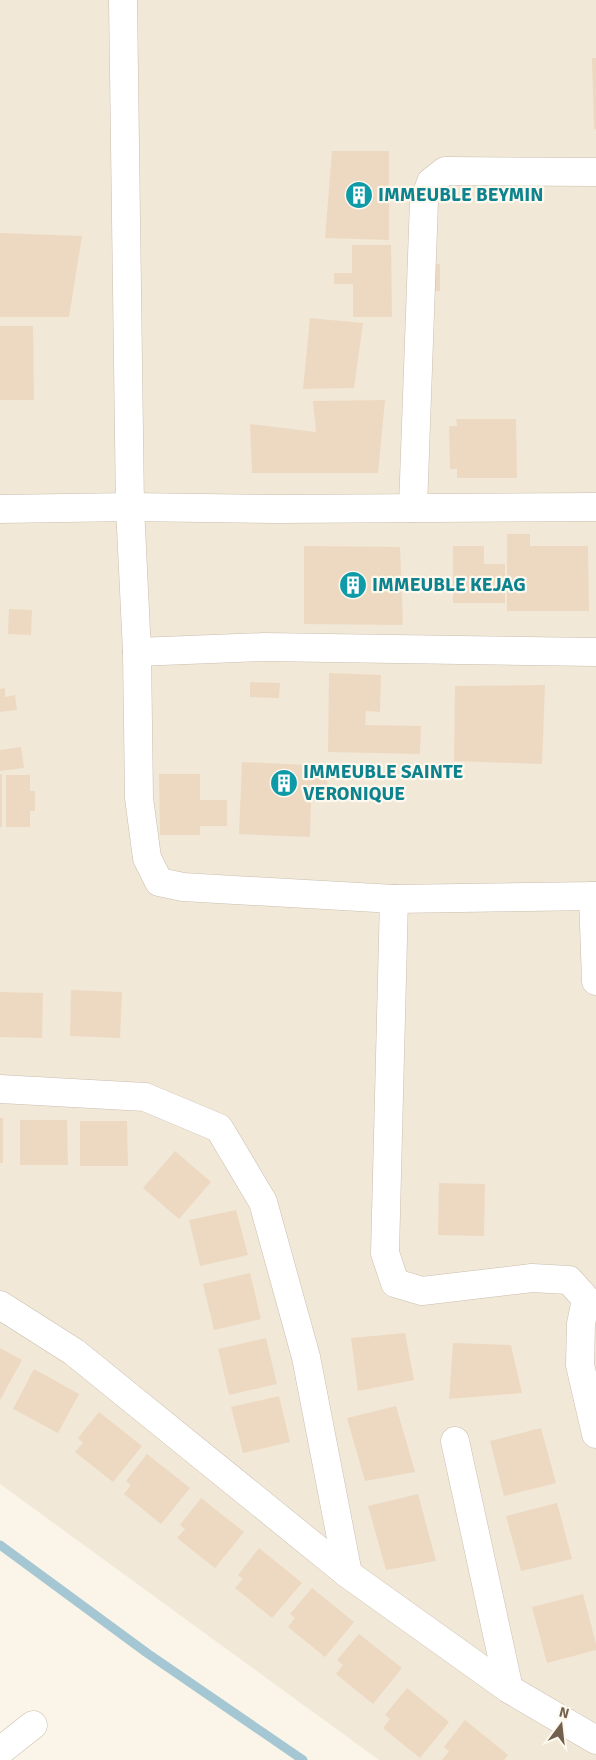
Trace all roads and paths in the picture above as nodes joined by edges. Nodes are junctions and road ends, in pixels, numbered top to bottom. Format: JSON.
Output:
{"nodes":[{"id":1,"x":123,"y":0,"type":"edge"},
{"id":2,"x":596,"y":172,"type":"edge"},
{"id":3,"x":130,"y":507,"type":"junction"},
{"id":4,"x":596,"y":507,"type":"edge"},
{"id":5,"x":413,"y":508,"type":"junction"},
{"id":6,"x":0,"y":509,"type":"edge"},
{"id":7,"x":137,"y":652,"type":"junction"},
{"id":8,"x":596,"y":652,"type":"edge"},
{"id":9,"x":595,"y":896,"type":"edge"},
{"id":10,"x":394,"y":899,"type":"junction"},
{"id":11,"x":596,"y":980,"type":"edge"},
{"id":12,"x":0,"y":1089,"type":"edge"},
{"id":13,"x":0,"y":1306,"type":"edge"},
{"id":14,"x":596,"y":1434,"type":"edge"},
{"id":15,"x":455,"y":1441,"type":"dead end"},
{"id":16,"x":348,"y":1574,"type":"junction"},
{"id":17,"x":508,"y":1689,"type":"junction"},
{"id":18,"x":33,"y":1725,"type":"dead end"},
{"id":19,"x":596,"y":1740,"type":"edge"},
{"id":20,"x":0,"y":1751,"type":"edge"}],
"edges":[{"from":1,"to":3,"type":"street"},
{"from":2,"to":5,"type":"street"},
{"from":3,"to":5,"type":"street"},
{"from":3,"to":6,"type":"street"},
{"from":3,"to":7,"type":"street"},
{"from":4,"to":5,"type":"street"},
{"from":7,"to":8,"type":"street"},
{"from":7,"to":10,"type":"street"},
{"from":9,"to":10,"type":"street"},
{"from":9,"to":11,"type":"street"},
{"from":10,"to":14,"type":"street"},
{"from":12,"to":16,"type":"street"},
{"from":13,"to":16,"type":"street"},
{"from":15,"to":17,"type":"street"},
{"from":16,"to":17,"type":"street"},
{"from":17,"to":19,"type":"street"},
{"from":18,"to":20,"type":"street"}]}
